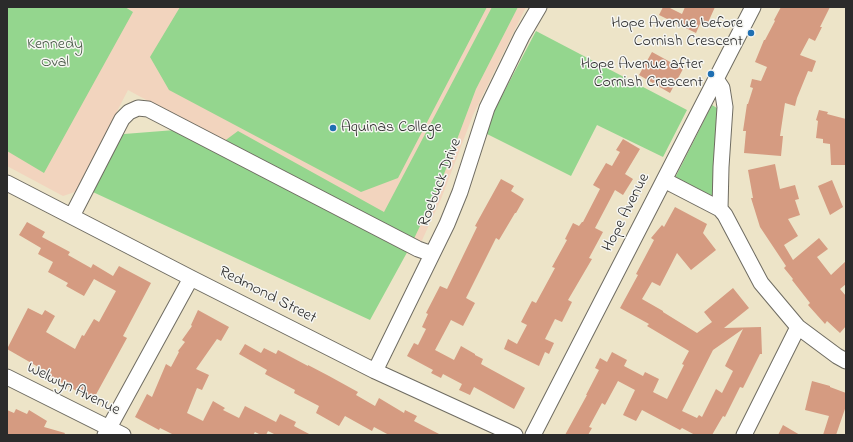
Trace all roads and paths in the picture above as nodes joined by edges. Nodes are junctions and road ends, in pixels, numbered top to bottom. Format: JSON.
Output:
{"nodes":[{"id":1,"x":538,"y":7,"type":"edge"},
{"id":2,"x":753,"y":7,"type":"edge"},
{"id":3,"x":716,"y":78,"type":"junction"},
{"id":4,"x":664,"y":180,"type":"junction"},
{"id":5,"x":7,"y":183,"type":"edge"},
{"id":6,"x":720,"y":209,"type":"junction"},
{"id":7,"x":72,"y":216,"type":"junction"},
{"id":8,"x":432,"y":254,"type":"junction"},
{"id":9,"x":190,"y":278,"type":"junction"},
{"id":10,"x":798,"y":327,"type":"junction"},
{"id":11,"x":846,"y":361,"type":"edge"},
{"id":12,"x":375,"y":371,"type":"junction"},
{"id":13,"x":7,"y":377,"type":"edge"},
{"id":14,"x":107,"y":431,"type":"edge"},
{"id":15,"x":123,"y":435,"type":"edge"},
{"id":16,"x":515,"y":435,"type":"edge"},
{"id":17,"x":534,"y":435,"type":"edge"},
{"id":18,"x":744,"y":435,"type":"edge"}],
"edges":[{"from":1,"to":8,"type":"street","name":"Roebuck Drive"},
{"from":2,"to":3,"type":"street","name":"Hope Avenue"},
{"from":3,"to":4,"type":"street","name":"Hope Avenue"},
{"from":3,"to":6,"type":"street"},
{"from":4,"to":6,"type":"street"},
{"from":4,"to":17,"type":"street","name":"Hope Avenue"},
{"from":5,"to":7,"type":"street","name":"Redmond Street"},
{"from":6,"to":10,"type":"street"},
{"from":7,"to":8,"type":"street"},
{"from":7,"to":9,"type":"street","name":"Redmond Street"},
{"from":8,"to":12,"type":"street","name":"Roebuck Drive"},
{"from":9,"to":12,"type":"street","name":"Redmond Street"},
{"from":9,"to":14,"type":"street"},
{"from":10,"to":11,"type":"street"},
{"from":10,"to":18,"type":"street"},
{"from":12,"to":16,"type":"street","name":"Redmond Street"},
{"from":13,"to":14,"type":"street","name":"Welwyn Avenue"},
{"from":14,"to":15,"type":"street","name":"Welwyn Avenue"}]}
